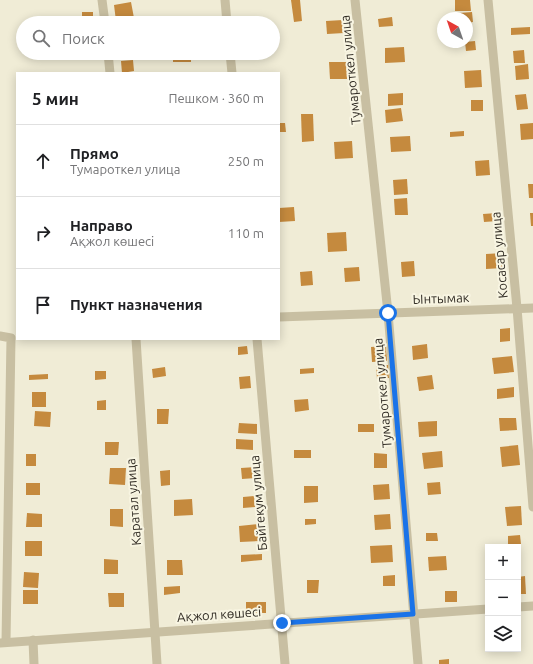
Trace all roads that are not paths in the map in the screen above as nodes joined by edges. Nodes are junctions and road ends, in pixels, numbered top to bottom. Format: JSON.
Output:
{"nodes":[{"id":1,"x":102,"y":0,"type":"edge"},
{"id":2,"x":224,"y":0,"type":"edge"},
{"id":3,"x":355,"y":0,"type":"edge"},
{"id":4,"x":488,"y":0,"type":"edge"},
{"id":5,"x":104,"y":16,"type":"edge"},
{"id":6,"x":226,"y":16,"type":"edge"},
{"id":7,"x":109,"y":60,"type":"edge"},
{"id":8,"x":231,"y":60,"type":"edge"},
{"id":9,"x":110,"y":72,"type":"edge"},
{"id":10,"x":232,"y":72,"type":"edge"},
{"id":11,"x":517,"y":308,"type":"junction"},
{"id":12,"x":533,"y":308,"type":"edge"},
{"id":13,"x":388,"y":313,"type":"junction"},
{"id":14,"x":280,"y":317,"type":"edge"},
{"id":15,"x":0,"y":336,"type":"edge"},
{"id":16,"x":14,"y":338,"type":"edge"},
{"id":17,"x":136,"y":340,"type":"edge"},
{"id":18,"x":257,"y":340,"type":"edge"},
{"id":19,"x":533,"y":507,"type":"edge"},
{"id":20,"x":533,"y":606,"type":"edge"},
{"id":21,"x":521,"y":607,"type":"edge"},
{"id":22,"x":485,"y":609,"type":"edge"},
{"id":23,"x":413,"y":614,"type":"junction"},
{"id":24,"x":282,"y":623,"type":"junction"},
{"id":25,"x":154,"y":632,"type":"junction"},
{"id":26,"x":33,"y":640,"type":"junction"},
{"id":27,"x":3,"y":642,"type":"edge"},
{"id":28,"x":34,"y":664,"type":"edge"},
{"id":29,"x":157,"y":664,"type":"edge"},
{"id":30,"x":285,"y":664,"type":"edge"},
{"id":31,"x":418,"y":664,"type":"edge"}],
"edges":[{"from":1,"to":5,"type":"street"},
{"from":2,"to":6,"type":"street"},
{"from":3,"to":13,"type":"street","name":"Тумароткел улица"},
{"from":4,"to":11,"type":"street","name":"Косасар улица"},
{"from":7,"to":9,"type":"street"},
{"from":8,"to":10,"type":"street"},
{"from":11,"to":12,"type":"street","name":"Ынтымак"},
{"from":11,"to":13,"type":"street","name":"Ынтымак"},
{"from":11,"to":19,"type":"street","name":"Косасар улица"},
{"from":13,"to":14,"type":"street","name":"Ынтымак"},
{"from":13,"to":23,"type":"street","name":"Тумароткел улица"},
{"from":15,"to":16,"type":"street"},
{"from":16,"to":27,"type":"street"},
{"from":17,"to":25,"type":"street","name":"Каратал улица"},
{"from":18,"to":24,"type":"street","name":"Байгекум улица"},
{"from":20,"to":21,"type":"street"},
{"from":22,"to":23,"type":"street","name":"Ақжол көшесі"},
{"from":23,"to":24,"type":"street","name":"Ақжол көшесі"},
{"from":23,"to":31,"type":"street","name":"Тумароткел улица"},
{"from":24,"to":25,"type":"street","name":"Ақжол көшесі"},
{"from":24,"to":30,"type":"street","name":"Байгекум улица"},
{"from":25,"to":26,"type":"street","name":"Ақжол көшесі"},
{"from":25,"to":29,"type":"street","name":"Каратал улица"},
{"from":26,"to":27,"type":"street","name":"Ақжол көшесі"},
{"from":26,"to":28,"type":"street"}]}
